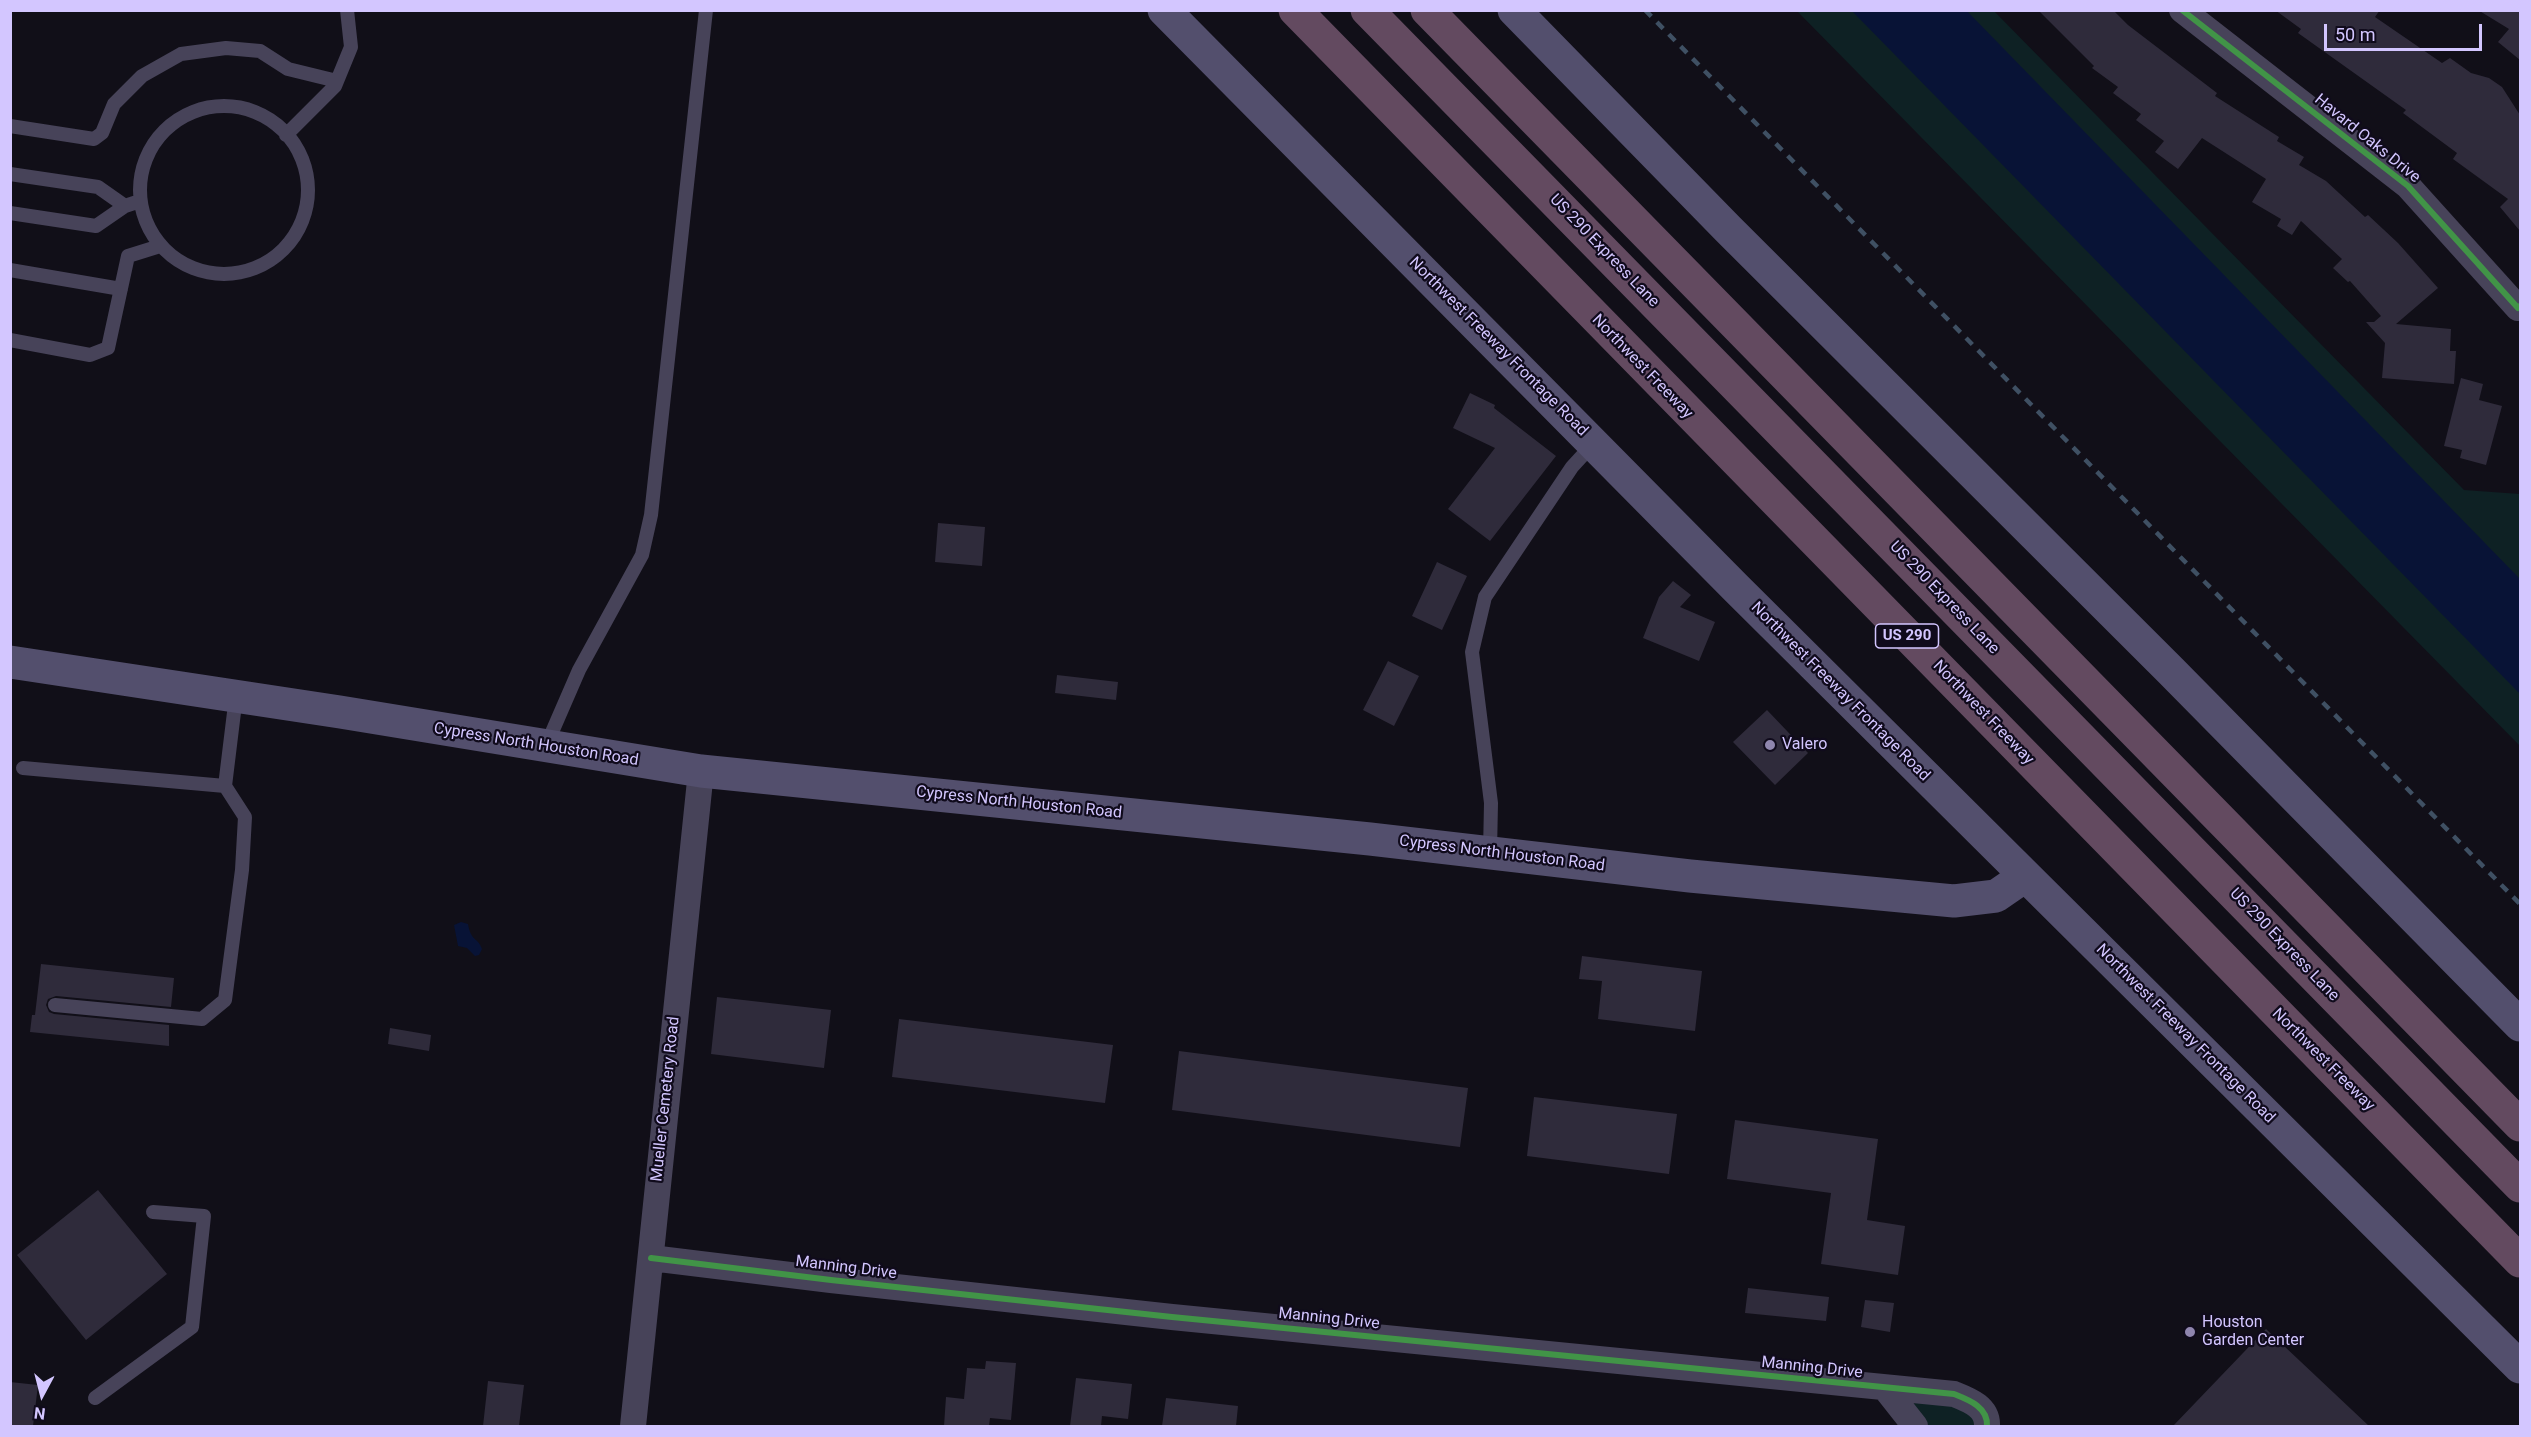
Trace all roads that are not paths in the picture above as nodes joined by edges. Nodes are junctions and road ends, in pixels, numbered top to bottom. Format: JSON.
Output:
{"nodes":[{"id":1,"x":347,"y":10,"type":"edge"},
{"id":2,"x":706,"y":10,"type":"edge"},
{"id":3,"x":1164,"y":10,"type":"edge"},
{"id":4,"x":1295,"y":10,"type":"edge"},
{"id":5,"x":1367,"y":10,"type":"edge"},
{"id":6,"x":1427,"y":10,"type":"edge"},
{"id":7,"x":1514,"y":10,"type":"edge"},
{"id":8,"x":2182,"y":10,"type":"edge"},
{"id":9,"x":337,"y":81,"type":"junction"},
{"id":10,"x":10,"y":126,"type":"edge"},
{"id":11,"x":286,"y":135,"type":"junction"},
{"id":12,"x":10,"y":174,"type":"edge"},
{"id":13,"x":140,"y":201,"type":"junction"},
{"id":14,"x":125,"y":206,"type":"junction"},
{"id":15,"x":10,"y":213,"type":"edge"},
{"id":16,"x":160,"y":246,"type":"junction"},
{"id":17,"x":10,"y":270,"type":"edge"},
{"id":18,"x":121,"y":289,"type":"junction"},
{"id":19,"x":2519,"y":307,"type":"edge"},
{"id":20,"x":10,"y":340,"type":"edge"},
{"id":21,"x":1594,"y":443,"type":"junction"},
{"id":22,"x":10,"y":662,"type":"edge"},
{"id":23,"x":236,"y":696,"type":"junction"},
{"id":24,"x":546,"y":746,"type":"junction"},
{"id":25,"x":23,"y":768,"type":"dead end"},
{"id":26,"x":701,"y":771,"type":"junction"},
{"id":27,"x":225,"y":786,"type":"junction"},
{"id":28,"x":1490,"y":852,"type":"junction"},
{"id":29,"x":2025,"y":876,"type":"junction"},
{"id":30,"x":55,"y":1005,"type":"dead end"},
{"id":31,"x":2520,"y":1025,"type":"edge"},
{"id":32,"x":2520,"y":1125,"type":"edge"},
{"id":33,"x":2520,"y":1186,"type":"edge"},
{"id":34,"x":153,"y":1212,"type":"dead end"},
{"id":35,"x":651,"y":1258,"type":"junction"},
{"id":36,"x":2520,"y":1261,"type":"edge"},
{"id":37,"x":2520,"y":1367,"type":"edge"},
{"id":38,"x":1885,"y":1388,"type":"junction"},
{"id":39,"x":95,"y":1398,"type":"dead end"},
{"id":40,"x":633,"y":1426,"type":"edge"},
{"id":41,"x":1915,"y":1426,"type":"edge"},
{"id":42,"x":1987,"y":1426,"type":"edge"}],
"edges":[{"from":1,"to":9,"type":"lane"},
{"from":2,"to":24,"type":"lane"},
{"from":3,"to":21,"type":"main road","name":"Northwest Freeway Frontage Road"},
{"from":4,"to":36,"type":"highway","name":"Northwest Freeway","number":"US 290"},
{"from":5,"to":33,"type":"highway","name":"US 290 Express Lane"},
{"from":6,"to":32,"type":"highway"},
{"from":7,"to":31,"type":"main road"},
{"from":8,"to":19,"type":"street","name":"Havard Oaks Drive"},
{"from":9,"to":10,"type":"lane"},
{"from":9,"to":11,"type":"lane"},
{"from":11,"to":13,"type":"lane"},
{"from":11,"to":16,"type":"lane"},
{"from":12,"to":14,"type":"lane"},
{"from":13,"to":14,"type":"lane"},
{"from":13,"to":16,"type":"lane"},
{"from":14,"to":15,"type":"lane"},
{"from":16,"to":18,"type":"lane"},
{"from":17,"to":18,"type":"lane"},
{"from":18,"to":20,"type":"lane"},
{"from":21,"to":28,"type":"lane"},
{"from":21,"to":29,"type":"main road","name":"Northwest Freeway Frontage Road"},
{"from":22,"to":23,"type":"main road","name":"Cypress North Houston Road"},
{"from":23,"to":24,"type":"main road","name":"Cypress North Houston Road"},
{"from":23,"to":27,"type":"lane"},
{"from":24,"to":26,"type":"main road","name":"Cypress North Houston Road"},
{"from":25,"to":27,"type":"lane"},
{"from":26,"to":28,"type":"main road","name":"Cypress North Houston Road"},
{"from":26,"to":35,"type":"street","name":"Mueller Cemetery Road"},
{"from":27,"to":30,"type":"lane"},
{"from":28,"to":29,"type":"main road","name":"Cypress North Houston Road"},
{"from":29,"to":37,"type":"main road","name":"Northwest Freeway Frontage Road"},
{"from":34,"to":39,"type":"lane"},
{"from":35,"to":38,"type":"street","name":"Manning Drive"},
{"from":35,"to":40,"type":"street","name":"Mueller Cemetery Road"},
{"from":38,"to":41,"type":"street","name":"Manning Drive"},
{"from":38,"to":42,"type":"street","name":"Manning Drive"}]}
